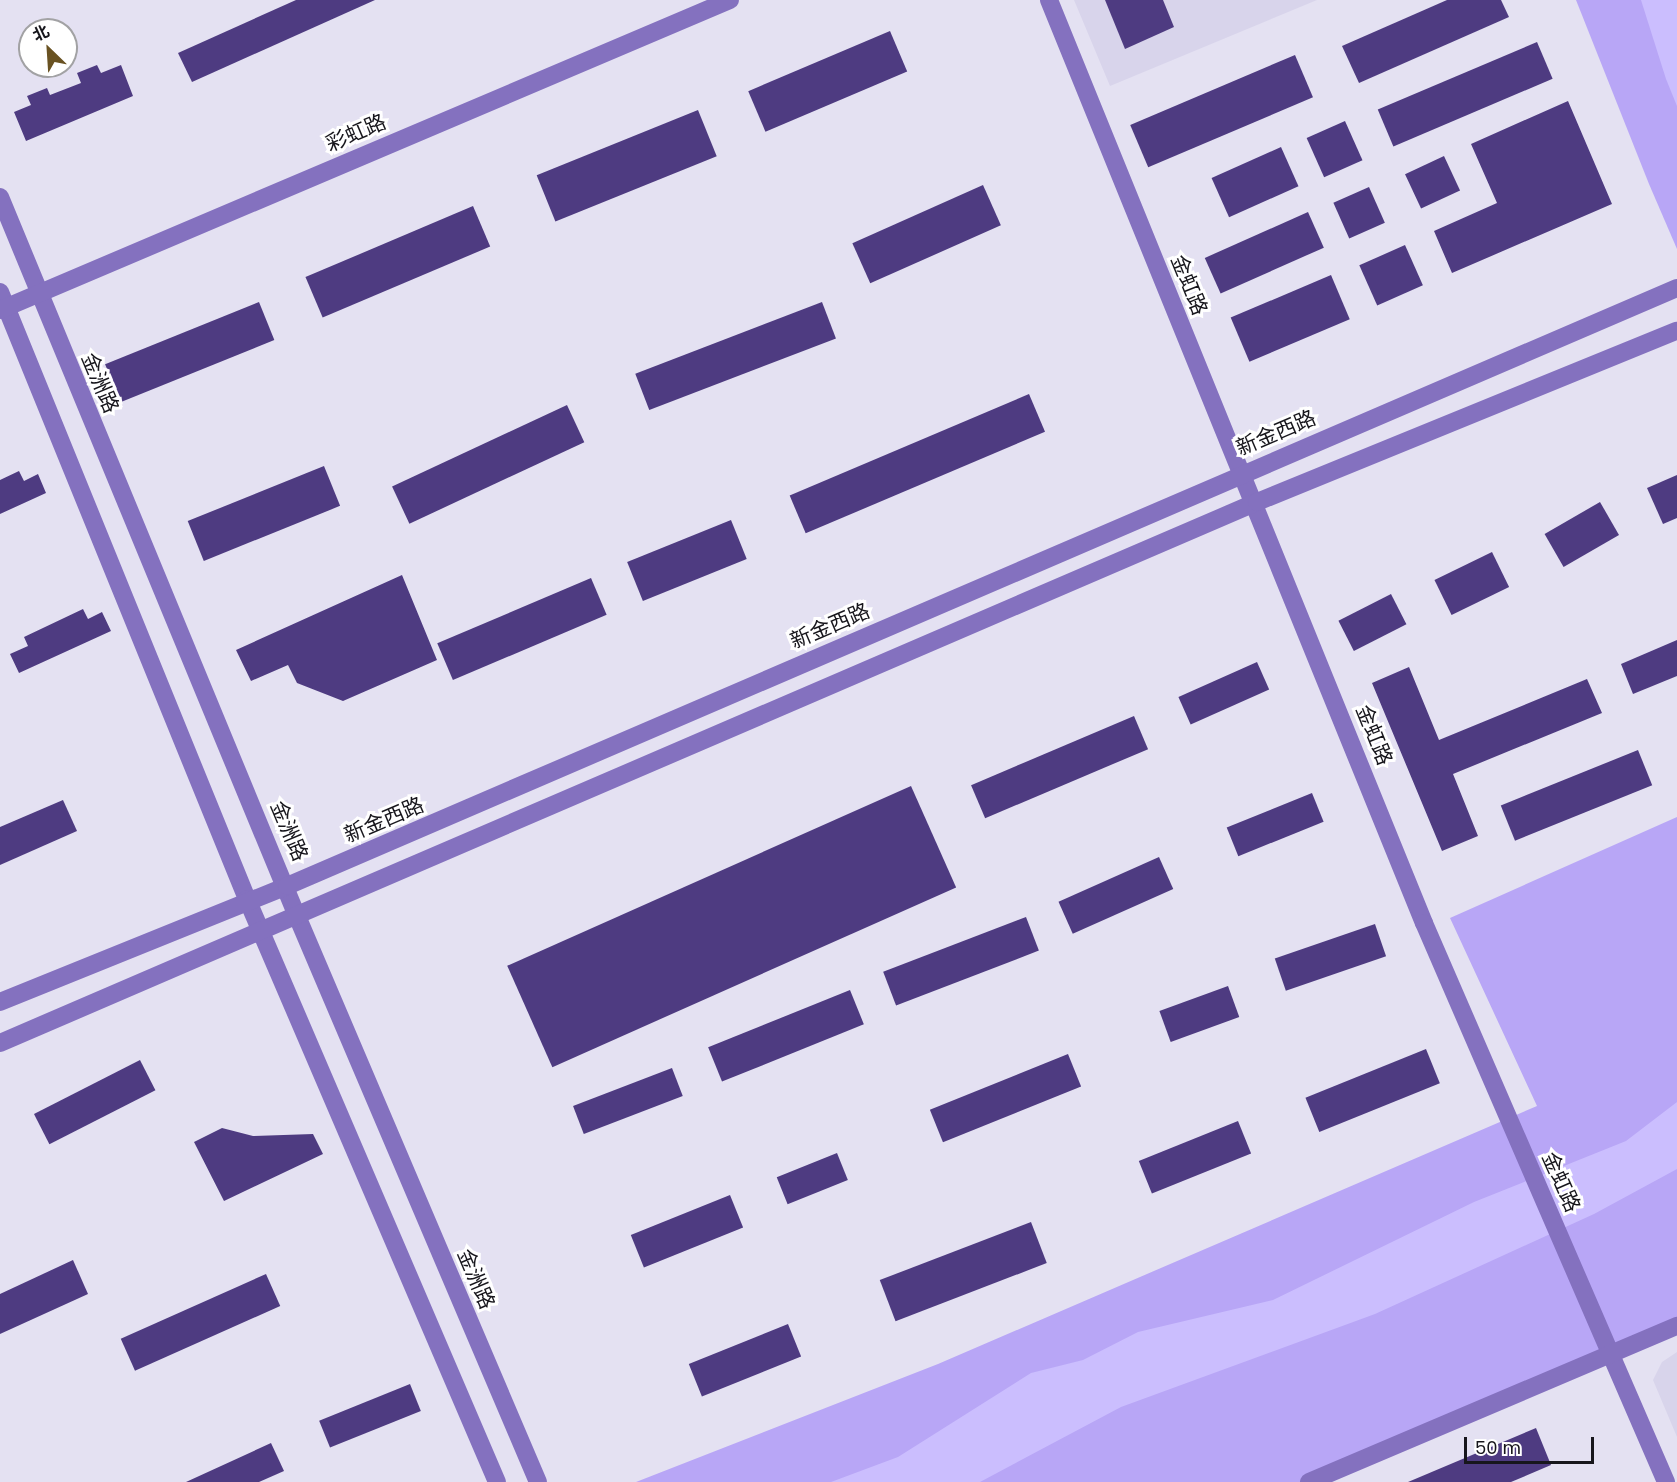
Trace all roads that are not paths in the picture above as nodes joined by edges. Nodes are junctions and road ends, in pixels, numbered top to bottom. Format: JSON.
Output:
{"nodes":[{"id":1,"x":730,"y":0,"type":"edge"},
{"id":2,"x":1048,"y":0,"type":"edge"},
{"id":3,"x":0,"y":197,"type":"edge"},
{"id":4,"x":1677,"y":288,"type":"edge"},
{"id":5,"x":37,"y":292,"type":"junction"},
{"id":6,"x":2,"y":303,"type":"edge"},
{"id":7,"x":1677,"y":331,"type":"edge"},
{"id":8,"x":1242,"y":472,"type":"junction"},
{"id":9,"x":1257,"y":502,"type":"junction"},
{"id":10,"x":287,"y":886,"type":"junction"},
{"id":11,"x":247,"y":899,"type":"junction"},
{"id":12,"x":297,"y":916,"type":"junction"},
{"id":13,"x":262,"y":931,"type":"junction"},
{"id":14,"x":0,"y":1002,"type":"edge"},
{"id":15,"x":0,"y":1043,"type":"edge"},
{"id":16,"x":1677,"y":1326,"type":"edge"},
{"id":17,"x":1611,"y":1354,"type":"junction"},
{"id":18,"x":497,"y":1482,"type":"edge"},
{"id":19,"x":538,"y":1482,"type":"edge"},
{"id":20,"x":1309,"y":1482,"type":"edge"},
{"id":21,"x":1666,"y":1482,"type":"edge"}],
"edges":[{"from":1,"to":5,"type":"main road","name":"彩虹路"},
{"from":2,"to":8,"type":"main road","name":"金虹路"},
{"from":3,"to":5,"type":"main road","name":"金洲路"},
{"from":4,"to":8,"type":"main road","name":"新金西路"},
{"from":5,"to":6,"type":"main road","name":"彩虹路"},
{"from":5,"to":10,"type":"main road","name":"金洲路"},
{"from":6,"to":11,"type":"main road"},
{"from":7,"to":9,"type":"main road"},
{"from":8,"to":9,"type":"main road","name":"金虹路"},
{"from":8,"to":10,"type":"main road","name":"新金西路"},
{"from":9,"to":12,"type":"main road"},
{"from":9,"to":17,"type":"main road","name":"金虹路"},
{"from":10,"to":11,"type":"main road","name":"新金西路"},
{"from":10,"to":12,"type":"main road","name":"金洲路"},
{"from":11,"to":13,"type":"main road"},
{"from":11,"to":14,"type":"main road","name":"新金西路"},
{"from":12,"to":13,"type":"main road"},
{"from":12,"to":19,"type":"main road","name":"金洲路"},
{"from":13,"to":15,"type":"main road"},
{"from":13,"to":18,"type":"main road"},
{"from":16,"to":17,"type":"main road"},
{"from":17,"to":20,"type":"main road"},
{"from":17,"to":21,"type":"main road","name":"金虹路"}]}
